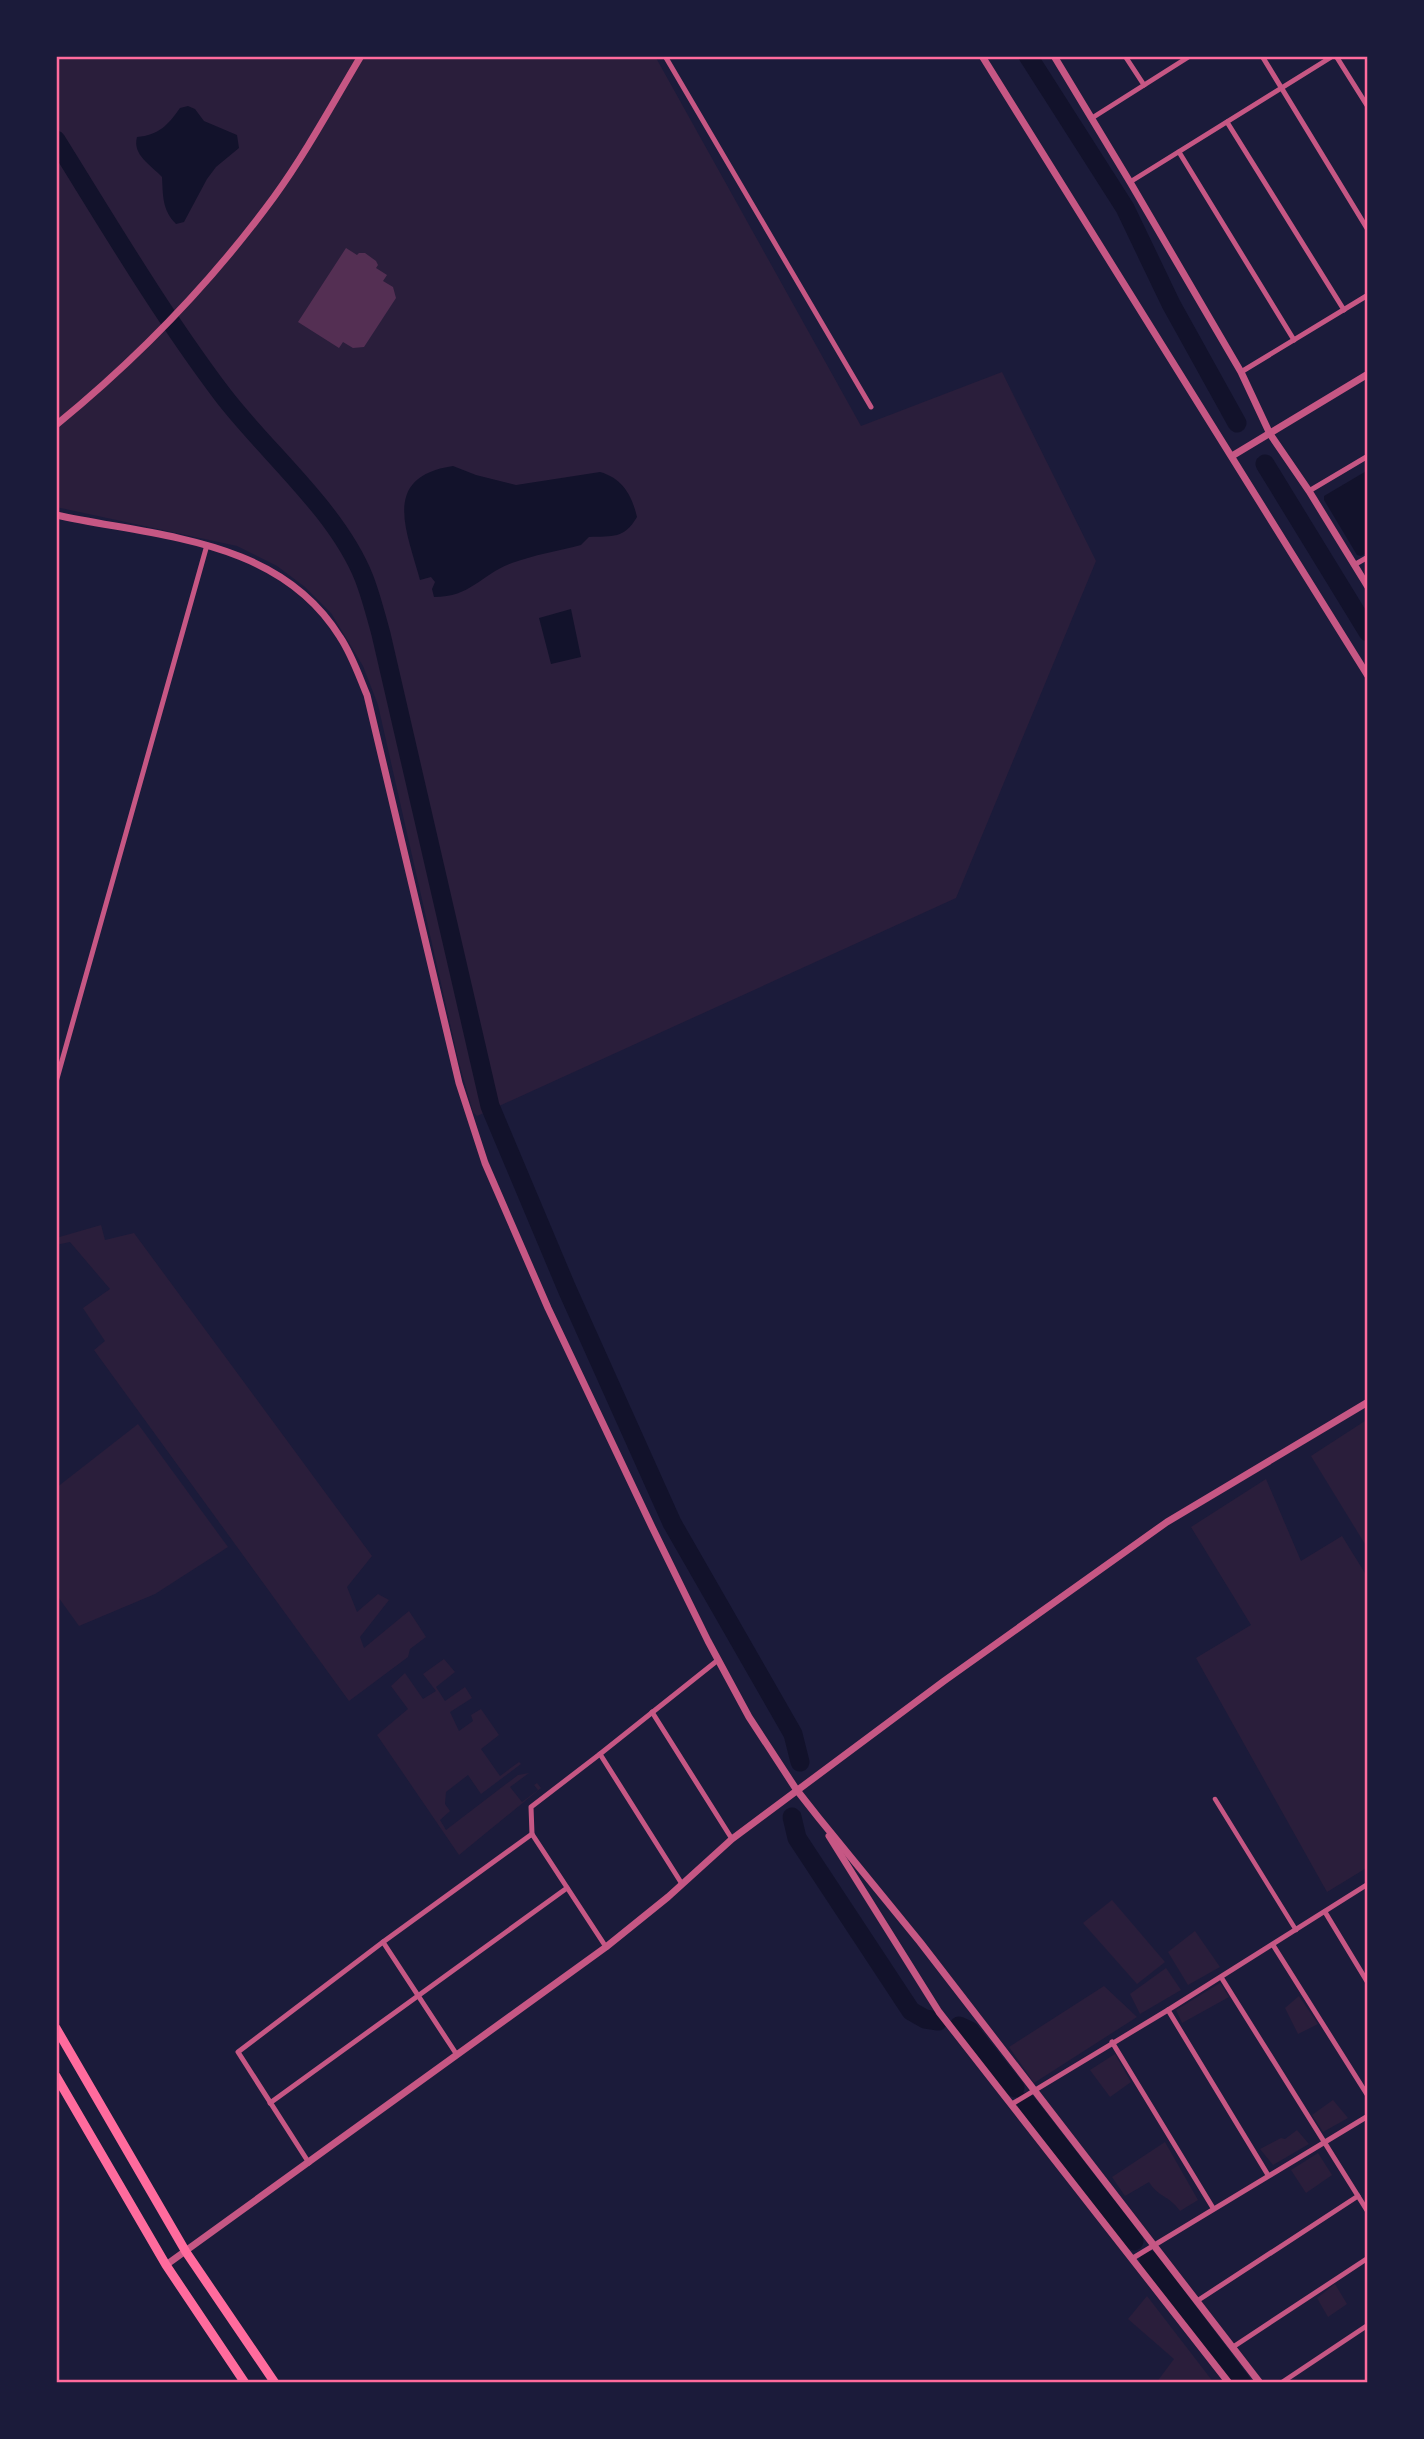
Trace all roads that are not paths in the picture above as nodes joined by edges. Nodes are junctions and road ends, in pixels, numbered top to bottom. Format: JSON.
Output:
{"nodes":[{"id":1,"x":362,"y":56,"type":"edge"},
{"id":2,"x":665,"y":56,"type":"edge"},
{"id":3,"x":982,"y":56,"type":"edge"},
{"id":4,"x":1054,"y":56,"type":"edge"},
{"id":5,"x":1125,"y":56,"type":"edge"},
{"id":6,"x":1190,"y":56,"type":"edge"},
{"id":7,"x":1262,"y":56,"type":"edge"},
{"id":8,"x":1334,"y":56,"type":"edge"},
{"id":9,"x":1144,"y":85,"type":"junction"},
{"id":10,"x":1282,"y":88,"type":"junction"},
{"id":11,"x":1368,"y":107,"type":"edge"},
{"id":12,"x":1092,"y":118,"type":"junction"},
{"id":13,"x":1227,"y":122,"type":"junction"},
{"id":14,"x":1179,"y":152,"type":"junction"},
{"id":15,"x":1130,"y":182,"type":"junction"},
{"id":16,"x":1368,"y":230,"type":"edge"},
{"id":17,"x":1368,"y":295,"type":"edge"},
{"id":18,"x":1344,"y":310,"type":"junction"},
{"id":19,"x":1294,"y":340,"type":"junction"},
{"id":20,"x":1241,"y":372,"type":"junction"},
{"id":21,"x":1368,"y":374,"type":"edge"},
{"id":22,"x":871,"y":407,"type":"dead end"},
{"id":23,"x":56,"y":425,"type":"edge"},
{"id":24,"x":1270,"y":434,"type":"junction"},
{"id":25,"x":1232,"y":456,"type":"junction"},
{"id":26,"x":1368,"y":456,"type":"edge"},
{"id":27,"x":1309,"y":491,"type":"junction"},
{"id":28,"x":56,"y":515,"type":"edge"},
{"id":29,"x":207,"y":545,"type":"junction"},
{"id":30,"x":1368,"y":556,"type":"edge"},
{"id":31,"x":1354,"y":565,"type":"junction"},
{"id":32,"x":1368,"y":587,"type":"edge"},
{"id":33,"x":1368,"y":676,"type":"edge"},
{"id":34,"x":56,"y":1082,"type":"edge"},
{"id":35,"x":1368,"y":1402,"type":"edge"},
{"id":36,"x":718,"y":1660,"type":"junction"},
{"id":37,"x":652,"y":1712,"type":"junction"},
{"id":38,"x":600,"y":1754,"type":"junction"},
{"id":39,"x":796,"y":1789,"type":"junction"},
{"id":40,"x":1215,"y":1799,"type":"dead end"},
{"id":41,"x":818,"y":1817,"type":"junction"},
{"id":42,"x":531,"y":1834,"type":"junction"},
{"id":43,"x":732,"y":1839,"type":"junction"},
{"id":44,"x":682,"y":1884,"type":"junction"},
{"id":45,"x":1368,"y":1884,"type":"edge"},
{"id":46,"x":567,"y":1888,"type":"junction"},
{"id":47,"x":1325,"y":1912,"type":"junction"},
{"id":48,"x":1296,"y":1930,"type":"junction"},
{"id":49,"x":383,"y":1942,"type":"junction"},
{"id":50,"x":1273,"y":1945,"type":"junction"},
{"id":51,"x":606,"y":1947,"type":"junction"},
{"id":52,"x":1222,"y":1977,"type":"junction"},
{"id":53,"x":1368,"y":1983,"type":"edge"},
{"id":54,"x":418,"y":1996,"type":"junction"},
{"id":55,"x":1168,"y":2010,"type":"junction"},
{"id":56,"x":56,"y":2028,"type":"edge"},
{"id":57,"x":1112,"y":2042,"type":"junction"},
{"id":58,"x":457,"y":2055,"type":"junction"},
{"id":59,"x":56,"y":2076,"type":"edge"},
{"id":60,"x":1034,"y":2089,"type":"junction"},
{"id":61,"x":1368,"y":2096,"type":"edge"},
{"id":62,"x":270,"y":2103,"type":"junction"},
{"id":63,"x":1012,"y":2104,"type":"junction"},
{"id":64,"x":1368,"y":2116,"type":"edge"},
{"id":65,"x":1325,"y":2141,"type":"junction"},
{"id":66,"x":309,"y":2163,"type":"junction"},
{"id":67,"x":1268,"y":2175,"type":"junction"},
{"id":68,"x":1358,"y":2196,"type":"junction"},
{"id":69,"x":1213,"y":2208,"type":"junction"},
{"id":70,"x":1368,"y":2212,"type":"edge"},
{"id":71,"x":1153,"y":2245,"type":"junction"},
{"id":72,"x":186,"y":2252,"type":"junction"},
{"id":73,"x":1133,"y":2258,"type":"junction"},
{"id":74,"x":1368,"y":2258,"type":"edge"},
{"id":75,"x":166,"y":2265,"type":"junction"},
{"id":76,"x":1197,"y":2301,"type":"junction"},
{"id":77,"x":1368,"y":2325,"type":"edge"},
{"id":78,"x":1233,"y":2347,"type":"junction"},
{"id":79,"x":245,"y":2383,"type":"edge"},
{"id":80,"x":275,"y":2383,"type":"edge"},
{"id":81,"x":1229,"y":2383,"type":"edge"},
{"id":82,"x":1260,"y":2383,"type":"edge"},
{"id":83,"x":1281,"y":2383,"type":"edge"}],
"edges":[{"from":1,"to":23,"type":"street"},
{"from":2,"to":22,"type":"street"},
{"from":3,"to":25,"type":"street"},
{"from":4,"to":12,"type":"street"},
{"from":5,"to":9,"type":"street"},
{"from":6,"to":9,"type":"street"},
{"from":7,"to":10,"type":"street"},
{"from":8,"to":10,"type":"street"},
{"from":8,"to":11,"type":"street"},
{"from":9,"to":12,"type":"street"},
{"from":10,"to":13,"type":"street"},
{"from":10,"to":16,"type":"street"},
{"from":12,"to":15,"type":"street"},
{"from":13,"to":14,"type":"street"},
{"from":13,"to":18,"type":"street"},
{"from":14,"to":15,"type":"street"},
{"from":14,"to":19,"type":"street"},
{"from":15,"to":20,"type":"street"},
{"from":17,"to":18,"type":"street"},
{"from":18,"to":19,"type":"street"},
{"from":19,"to":20,"type":"street"},
{"from":20,"to":24,"type":"street"},
{"from":21,"to":24,"type":"street"},
{"from":24,"to":25,"type":"street"},
{"from":24,"to":27,"type":"street"},
{"from":25,"to":33,"type":"street"},
{"from":26,"to":27,"type":"street"},
{"from":27,"to":31,"type":"street"},
{"from":28,"to":29,"type":"street"},
{"from":29,"to":34,"type":"street"},
{"from":29,"to":36,"type":"street"},
{"from":30,"to":31,"type":"street"},
{"from":31,"to":32,"type":"street"},
{"from":35,"to":39,"type":"street"},
{"from":36,"to":37,"type":"street"},
{"from":36,"to":39,"type":"street"},
{"from":37,"to":38,"type":"street"},
{"from":37,"to":43,"type":"street"},
{"from":38,"to":42,"type":"street"},
{"from":38,"to":44,"type":"street"},
{"from":39,"to":41,"type":"street"},
{"from":39,"to":43,"type":"street"},
{"from":40,"to":48,"type":"street"},
{"from":41,"to":60,"type":"street"},
{"from":41,"to":63,"type":"street"},
{"from":42,"to":46,"type":"street"},
{"from":42,"to":49,"type":"street"},
{"from":43,"to":44,"type":"street"},
{"from":44,"to":51,"type":"street"},
{"from":45,"to":47,"type":"street"},
{"from":46,"to":51,"type":"street"},
{"from":46,"to":54,"type":"street"},
{"from":47,"to":48,"type":"street"},
{"from":47,"to":53,"type":"street"},
{"from":48,"to":50,"type":"street"},
{"from":49,"to":54,"type":"street"},
{"from":49,"to":62,"type":"street"},
{"from":50,"to":52,"type":"street"},
{"from":50,"to":61,"type":"street"},
{"from":51,"to":58,"type":"street"},
{"from":52,"to":55,"type":"street"},
{"from":52,"to":65,"type":"street"},
{"from":54,"to":58,"type":"street"},
{"from":54,"to":62,"type":"street"},
{"from":55,"to":57,"type":"street"},
{"from":55,"to":67,"type":"street"},
{"from":56,"to":72,"type":"main road"},
{"from":57,"to":60,"type":"street"},
{"from":57,"to":69,"type":"street"},
{"from":58,"to":66,"type":"street"},
{"from":59,"to":75,"type":"main road"},
{"from":60,"to":63,"type":"street"},
{"from":60,"to":71,"type":"street"},
{"from":62,"to":66,"type":"street"},
{"from":63,"to":73,"type":"street"},
{"from":64,"to":65,"type":"street"},
{"from":65,"to":67,"type":"street"},
{"from":65,"to":68,"type":"street"},
{"from":66,"to":72,"type":"street"},
{"from":67,"to":69,"type":"street"},
{"from":68,"to":70,"type":"street"},
{"from":68,"to":76,"type":"street"},
{"from":69,"to":71,"type":"street"},
{"from":71,"to":73,"type":"street"},
{"from":71,"to":76,"type":"street"},
{"from":72,"to":75,"type":"street"},
{"from":72,"to":80,"type":"main road"},
{"from":73,"to":81,"type":"street"},
{"from":74,"to":78,"type":"street"},
{"from":75,"to":79,"type":"main road"},
{"from":76,"to":78,"type":"street"},
{"from":77,"to":83,"type":"street"},
{"from":78,"to":82,"type":"street"}]}
